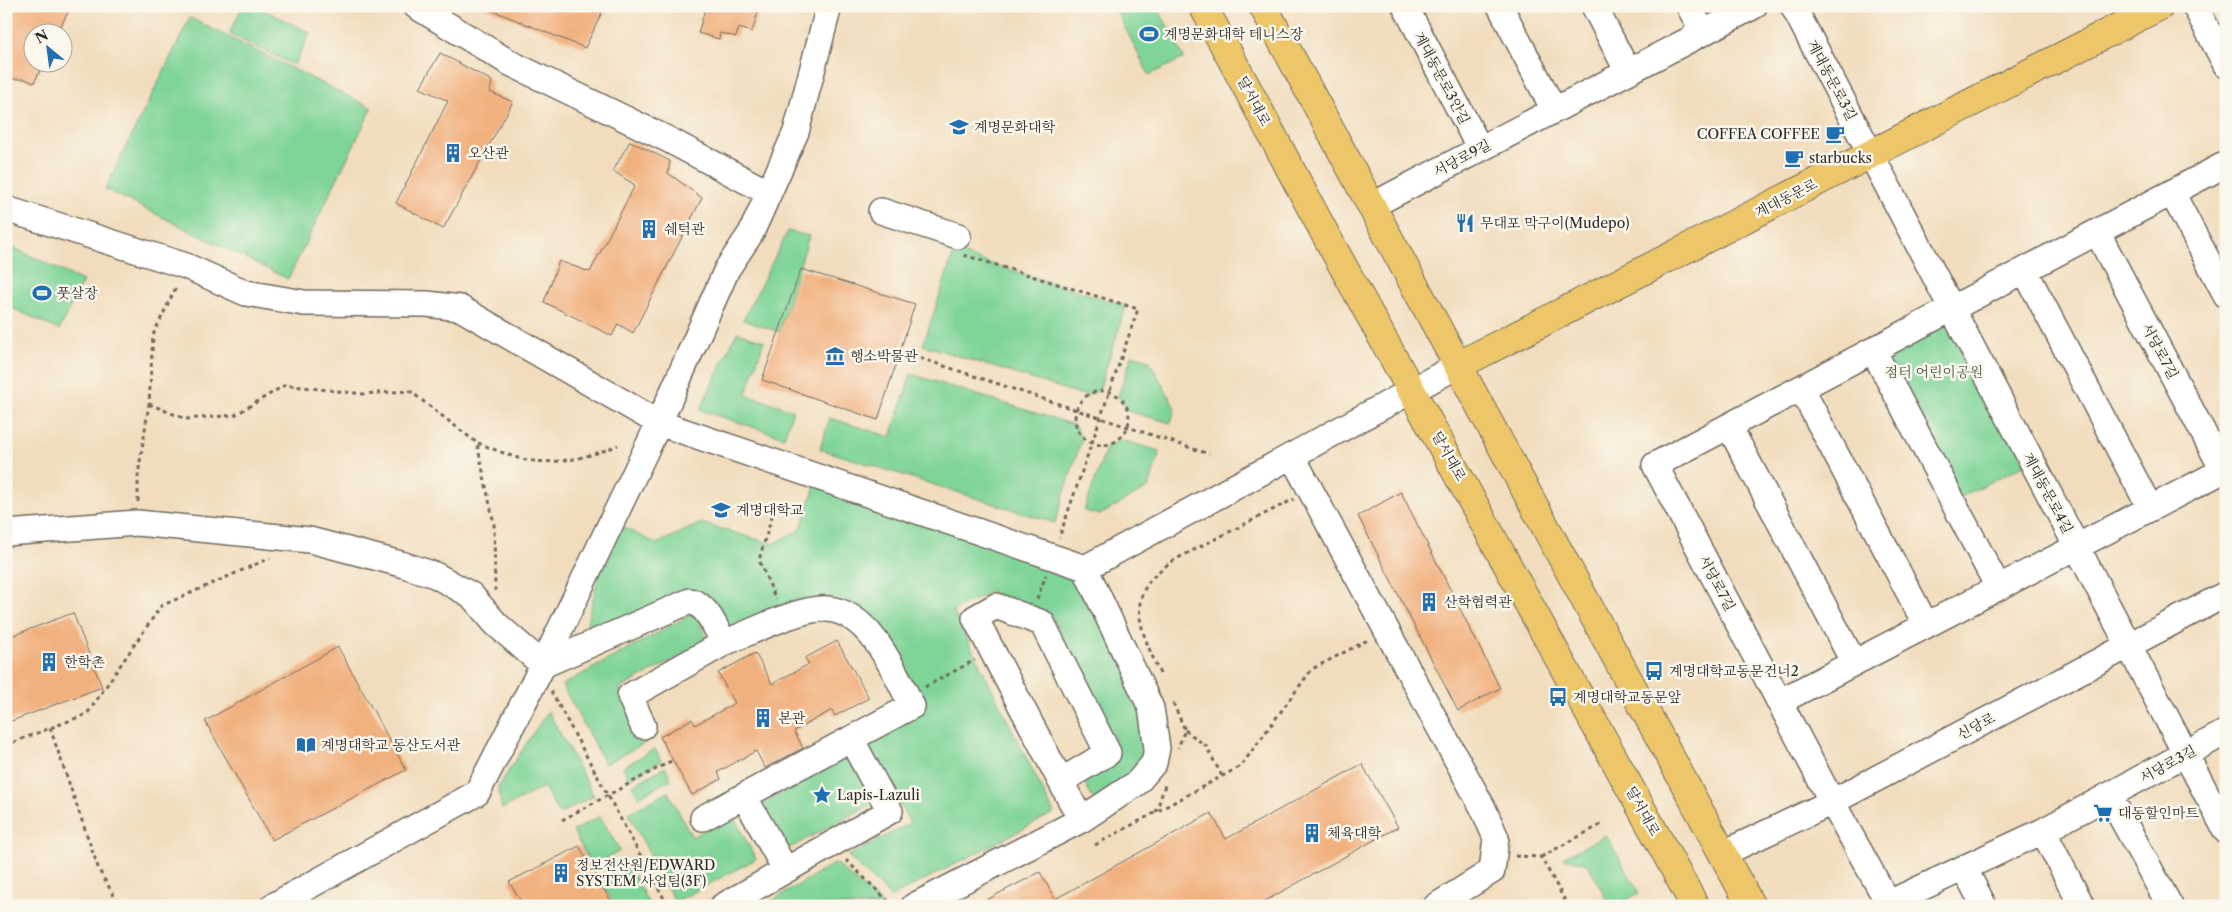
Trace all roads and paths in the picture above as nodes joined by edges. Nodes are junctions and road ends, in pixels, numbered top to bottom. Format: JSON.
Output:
{"nodes":[{"id":1,"x":416,"y":6,"type":"edge"},
{"id":2,"x":829,"y":6,"type":"edge"},
{"id":3,"x":1203,"y":6,"type":"edge"},
{"id":4,"x":1263,"y":6,"type":"edge"},
{"id":5,"x":1405,"y":6,"type":"edge"},
{"id":6,"x":1500,"y":6,"type":"edge"},
{"id":7,"x":1594,"y":6,"type":"edge"},
{"id":8,"x":1689,"y":6,"type":"edge"},
{"id":9,"x":1754,"y":6,"type":"edge"},
{"id":10,"x":1793,"y":6,"type":"edge"},
{"id":11,"x":2160,"y":6,"type":"edge"},
{"id":12,"x":2195,"y":6,"type":"edge"},
{"id":13,"x":1703,"y":33,"type":"junction"},
{"id":14,"x":2226,"y":65,"type":"edge"},
{"id":15,"x":1628,"y":72,"type":"junction"},
{"id":16,"x":1554,"y":110,"type":"junction"},
{"id":17,"x":1480,"y":149,"type":"junction"},
{"id":18,"x":1871,"y":154,"type":"junction"},
{"id":19,"x":2226,"y":164,"type":"edge"},
{"id":20,"x":769,"y":192,"type":"junction"},
{"id":21,"x":2172,"y":193,"type":"junction"},
{"id":22,"x":1371,"y":206,"type":"junction"},
{"id":23,"x":6,"y":209,"type":"edge"},
{"id":24,"x":881,"y":212,"type":"dead end"},
{"id":25,"x":2097,"y":232,"type":"junction"},
{"id":26,"x":959,"y":245,"type":"joint"},
{"id":27,"x":186,"y":266,"type":"junction"},
{"id":28,"x":2025,"y":271,"type":"junction"},
{"id":29,"x":2226,"y":295,"type":"edge"},
{"id":30,"x":1952,"y":309,"type":"junction"},
{"id":31,"x":1873,"y":350,"type":"junction"},
{"id":32,"x":905,"y":353,"type":"dead end"},
{"id":33,"x":1459,"y":365,"type":"junction"},
{"id":34,"x":1801,"y":388,"type":"junction"},
{"id":35,"x":1413,"y":391,"type":"junction"},
{"id":36,"x":1110,"y":392,"type":"junction"},
{"id":37,"x":149,"y":404,"type":"junction"},
{"id":38,"x":1077,"y":410,"type":"junction"},
{"id":39,"x":1102,"y":418,"type":"junction"},
{"id":40,"x":659,"y":423,"type":"junction"},
{"id":41,"x":1127,"y":426,"type":"junction"},
{"id":42,"x":1729,"y":426,"type":"junction"},
{"id":43,"x":477,"y":443,"type":"junction"},
{"id":44,"x":1093,"y":443,"type":"junction"},
{"id":45,"x":618,"y":445,"type":"dead end"},
{"id":46,"x":1209,"y":454,"type":"dead end"},
{"id":47,"x":1292,"y":456,"type":"junction"},
{"id":48,"x":2224,"y":470,"type":"edge"},
{"id":49,"x":1311,"y":490,"type":"junction"},
{"id":50,"x":2150,"y":508,"type":"junction"},
{"id":51,"x":772,"y":516,"type":"dead end"},
{"id":52,"x":138,"y":524,"type":"junction"},
{"id":53,"x":6,"y":533,"type":"edge"},
{"id":54,"x":2077,"y":546,"type":"junction"},
{"id":55,"x":275,"y":556,"type":"dead end"},
{"id":56,"x":1052,"y":558,"type":"junction"},
{"id":57,"x":1085,"y":568,"type":"junction"},
{"id":58,"x":1998,"y":588,"type":"junction"},
{"id":59,"x":2226,"y":594,"type":"edge"},
{"id":60,"x":1034,"y":607,"type":"dead end"},
{"id":61,"x":784,"y":620,"type":"junction"},
{"id":62,"x":496,"y":624,"type":"junction"},
{"id":63,"x":1926,"y":625,"type":"junction"},
{"id":64,"x":1387,"y":630,"type":"junction"},
{"id":65,"x":724,"y":643,"type":"junction"},
{"id":66,"x":2128,"y":645,"type":"junction"},
{"id":67,"x":978,"y":659,"type":"dead end"},
{"id":68,"x":1854,"y":663,"type":"junction"},
{"id":69,"x":546,"y":675,"type":"junction"},
{"id":70,"x":1161,"y":676,"type":"dead end"},
{"id":71,"x":1169,"y":694,"type":"dead end"},
{"id":72,"x":907,"y":697,"type":"junction"},
{"id":73,"x":1779,"y":702,"type":"junction"},
{"id":74,"x":643,"y":726,"type":"dead end"},
{"id":75,"x":50,"y":728,"type":"junction"},
{"id":76,"x":1185,"y":730,"type":"junction"},
{"id":77,"x":2226,"y":732,"type":"edge"},
{"id":78,"x":851,"y":739,"type":"junction"},
{"id":79,"x":6,"y":745,"type":"edge"},
{"id":80,"x":2185,"y":754,"type":"junction"},
{"id":81,"x":1175,"y":758,"type":"dead end"},
{"id":82,"x":672,"y":760,"type":"dead end"},
{"id":83,"x":1168,"y":776,"type":"dead end"},
{"id":84,"x":1222,"y":776,"type":"junction"},
{"id":85,"x":1060,"y":781,"type":"junction"},
{"id":86,"x":608,"y":795,"type":"junction"},
{"id":87,"x":2110,"y":795,"type":"junction"},
{"id":88,"x":744,"y":796,"type":"junction"},
{"id":89,"x":1832,"y":802,"type":"junction"},
{"id":90,"x":1156,"y":812,"type":"junction"},
{"id":91,"x":703,"y":818,"type":"dead end"},
{"id":92,"x":562,"y":820,"type":"dead end"},
{"id":93,"x":1081,"y":820,"type":"junction"},
{"id":94,"x":1604,"y":823,"type":"dead end"},
{"id":95,"x":2044,"y":831,"type":"junction"},
{"id":96,"x":2226,"y":831,"type":"edge"},
{"id":97,"x":830,"y":844,"type":"junction"},
{"id":98,"x":1094,"y":845,"type":"dead end"},
{"id":99,"x":1724,"y":853,"type":"junction"},
{"id":100,"x":1495,"y":855,"type":"junction"},
{"id":101,"x":1541,"y":857,"type":"junction"},
{"id":102,"x":1964,"y":868,"type":"junction"},
{"id":103,"x":785,"y":869,"type":"junction"},
{"id":104,"x":1889,"y":904,"type":"edge"},
{"id":105,"x":120,"y":906,"type":"edge"},
{"id":106,"x":272,"y":906,"type":"edge"},
{"id":107,"x":668,"y":906,"type":"edge"},
{"id":108,"x":723,"y":906,"type":"edge"},
{"id":109,"x":893,"y":906,"type":"edge"},
{"id":110,"x":914,"y":906,"type":"edge"},
{"id":111,"x":1436,"y":906,"type":"edge"},
{"id":112,"x":1568,"y":906,"type":"edge"},
{"id":113,"x":1695,"y":906,"type":"edge"},
{"id":114,"x":1751,"y":906,"type":"edge"},
{"id":115,"x":1984,"y":906,"type":"edge"},
{"id":116,"x":2082,"y":906,"type":"edge"},
{"id":117,"x":2170,"y":906,"type":"edge"}],
"edges":[{"from":1,"to":20,"type":"street"},
{"from":2,"to":20,"type":"street"},
{"from":3,"to":35,"type":"main road","name":"달서대로"},
{"from":4,"to":22,"type":"main road"},
{"from":5,"to":17,"type":"street","name":"계대동문로3안길"},
{"from":6,"to":16,"type":"street"},
{"from":7,"to":15,"type":"street"},
{"from":8,"to":13,"type":"street"},
{"from":9,"to":13,"type":"street","name":"서당로9길"},
{"from":10,"to":18,"type":"street","name":"계대동문로3길"},
{"from":11,"to":18,"type":"main road","name":"계대동문로"},
{"from":12,"to":14,"type":"street"},
{"from":13,"to":15,"type":"street","name":"서당로9길"},
{"from":15,"to":16,"type":"street","name":"서당로9길"},
{"from":16,"to":17,"type":"street","name":"서당로9길"},
{"from":17,"to":22,"type":"street","name":"서당로9길"},
{"from":18,"to":30,"type":"street","name":"계대동문로4길"},
{"from":18,"to":33,"type":"main road","name":"계대동문로"},
{"from":19,"to":21,"type":"street","name":"서당로7길"},
{"from":20,"to":40,"type":"street"},
{"from":21,"to":25,"type":"street","name":"서당로7길"},
{"from":21,"to":29,"type":"street"},
{"from":22,"to":33,"type":"main road"},
{"from":23,"to":27,"type":"street"},
{"from":24,"to":26,"type":"street"},
{"from":25,"to":28,"type":"street","name":"서당로7길"},
{"from":25,"to":48,"type":"street","name":"서당로7길"},
{"from":26,"to":36,"type":"path"},
{"from":27,"to":37,"type":"path"},
{"from":27,"to":40,"type":"street"},
{"from":28,"to":30,"type":"street","name":"서당로7길"},
{"from":28,"to":50,"type":"street"},
{"from":30,"to":31,"type":"street","name":"서당로7길"},
{"from":30,"to":54,"type":"street","name":"계대동문로4길"},
{"from":31,"to":34,"type":"street","name":"서당로7길"},
{"from":31,"to":58,"type":"street"},
{"from":32,"to":38,"type":"path"},
{"from":33,"to":35,"type":"street","name":"계대동문로"},
{"from":33,"to":99,"type":"main road"},
{"from":34,"to":42,"type":"street","name":"서당로7길"},
{"from":34,"to":63,"type":"street"},
{"from":35,"to":47,"type":"street","name":"계대동문로"},
{"from":35,"to":113,"type":"main road","name":"달서대로"},
{"from":36,"to":38,"type":"path"},
{"from":36,"to":39,"type":"path"},
{"from":36,"to":41,"type":"path"},
{"from":37,"to":43,"type":"path"},
{"from":37,"to":52,"type":"path"},
{"from":38,"to":39,"type":"path"},
{"from":38,"to":44,"type":"path"},
{"from":39,"to":41,"type":"path"},
{"from":39,"to":44,"type":"path"},
{"from":40,"to":56,"type":"street"},
{"from":40,"to":69,"type":"street"},
{"from":41,"to":44,"type":"path"},
{"from":41,"to":46,"type":"path"},
{"from":42,"to":68,"type":"street"},
{"from":42,"to":73,"type":"street","name":"서당로7길"},
{"from":43,"to":45,"type":"path"},
{"from":43,"to":62,"type":"path"},
{"from":44,"to":56,"type":"path"},
{"from":47,"to":49,"type":"street"},
{"from":47,"to":57,"type":"street","name":"계대동문로"},
{"from":48,"to":50,"type":"street","name":"서당로7길"},
{"from":49,"to":64,"type":"street"},
{"from":49,"to":70,"type":"path"},
{"from":50,"to":54,"type":"street","name":"서당로7길"},
{"from":51,"to":61,"type":"path"},
{"from":52,"to":53,"type":"street"},
{"from":52,"to":62,"type":"street"},
{"from":54,"to":58,"type":"street","name":"서당로7길"},
{"from":54,"to":66,"type":"street","name":"계대동문로4길"},
{"from":55,"to":75,"type":"path"},
{"from":56,"to":57,"type":"street"},
{"from":56,"to":60,"type":"path"},
{"from":57,"to":93,"type":"street"},
{"from":58,"to":63,"type":"street","name":"서당로7길"},
{"from":59,"to":66,"type":"street","name":"신당로"},
{"from":61,"to":65,"type":"street"},
{"from":61,"to":72,"type":"street"},
{"from":62,"to":69,"type":"street"},
{"from":63,"to":68,"type":"street","name":"서당로7길"},
{"from":64,"to":84,"type":"path"},
{"from":64,"to":100,"type":"street"},
{"from":65,"to":69,"type":"street"},
{"from":65,"to":74,"type":"street"},
{"from":66,"to":80,"type":"street","name":"계대동문로4길"},
{"from":66,"to":89,"type":"street","name":"신당로"},
{"from":67,"to":72,"type":"path"},
{"from":68,"to":73,"type":"street","name":"서당로7길"},
{"from":69,"to":86,"type":"path"},
{"from":69,"to":106,"type":"street"},
{"from":71,"to":76,"type":"path"},
{"from":72,"to":78,"type":"street"},
{"from":73,"to":89,"type":"street"},
{"from":75,"to":79,"type":"path"},
{"from":75,"to":105,"type":"path"},
{"from":76,"to":81,"type":"path"},
{"from":76,"to":84,"type":"path"},
{"from":77,"to":80,"type":"street","name":"서당로3길"},
{"from":78,"to":88,"type":"street"},
{"from":78,"to":97,"type":"street"},
{"from":80,"to":87,"type":"street","name":"서당로3길"},
{"from":80,"to":96,"type":"street","name":"계대동문로4길"},
{"from":82,"to":86,"type":"path"},
{"from":83,"to":90,"type":"path"},
{"from":84,"to":90,"type":"path"},
{"from":85,"to":85,"type":"street"},
{"from":85,"to":93,"type":"street"},
{"from":86,"to":92,"type":"path"},
{"from":86,"to":107,"type":"path"},
{"from":87,"to":95,"type":"street","name":"서당로3길"},
{"from":87,"to":117,"type":"street"},
{"from":88,"to":91,"type":"street"},
{"from":88,"to":103,"type":"street"},
{"from":89,"to":99,"type":"street","name":"신당로"},
{"from":89,"to":104,"type":"street"},
{"from":90,"to":98,"type":"path"},
{"from":93,"to":110,"type":"street"},
{"from":94,"to":101,"type":"path"},
{"from":95,"to":102,"type":"street","name":"서당로3길"},
{"from":95,"to":116,"type":"street"},
{"from":97,"to":103,"type":"street"},
{"from":97,"to":109,"type":"path"},
{"from":99,"to":114,"type":"main road"},
{"from":100,"to":101,"type":"path"},
{"from":100,"to":111,"type":"street"},
{"from":101,"to":112,"type":"path"},
{"from":102,"to":104,"type":"street","name":"서당로3길"},
{"from":102,"to":115,"type":"street"},
{"from":103,"to":108,"type":"street"}]}
